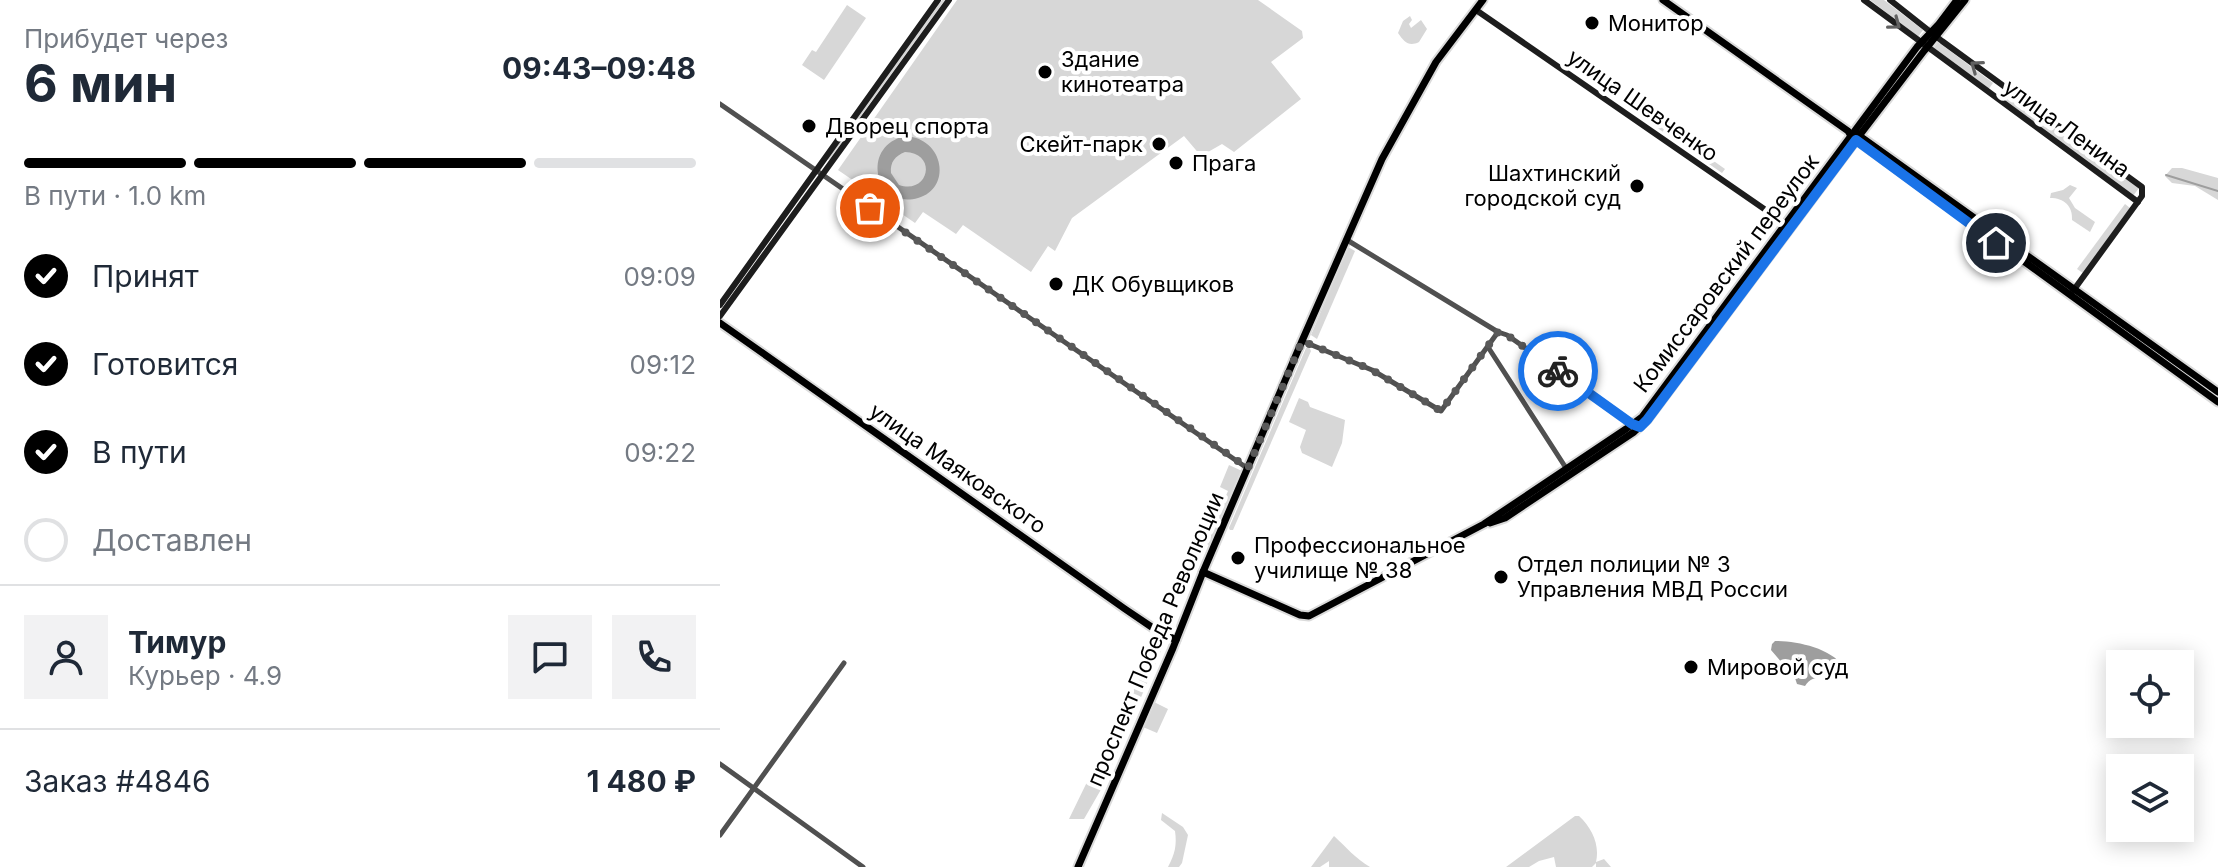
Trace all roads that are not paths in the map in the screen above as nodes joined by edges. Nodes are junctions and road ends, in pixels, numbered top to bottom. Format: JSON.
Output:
{"nodes":[{"id":1,"x":938,"y":0,"type":"edge"},
{"id":2,"x":949,"y":0,"type":"edge"},
{"id":3,"x":1483,"y":0,"type":"edge"},
{"id":4,"x":1663,"y":0,"type":"edge"},
{"id":5,"x":1864,"y":0,"type":"edge"},
{"id":6,"x":1890,"y":0,"type":"edge"},
{"id":7,"x":1957,"y":0,"type":"edge"},
{"id":8,"x":1965,"y":0,"type":"edge"},
{"id":9,"x":1476,"y":10,"type":"junction"},
{"id":10,"x":1934,"y":33,"type":"junction"},
{"id":11,"x":1923,"y":45,"type":"junction"},
{"id":12,"x":720,"y":104,"type":"edge"},
{"id":13,"x":1854,"y":135,"type":"junction"},
{"id":14,"x":819,"y":173,"type":"junction"},
{"id":15,"x":2138,"y":202,"type":"junction"},
{"id":16,"x":1788,"y":226,"type":"junction"},
{"id":17,"x":1347,"y":240,"type":"junction"},
{"id":18,"x":2072,"y":292,"type":"junction"},
{"id":19,"x":720,"y":305,"type":"edge"},
{"id":20,"x":720,"y":316,"type":"edge"},
{"id":21,"x":720,"y":323,"type":"edge"},
{"id":22,"x":1498,"y":332,"type":"junction"},
{"id":23,"x":1302,"y":341,"type":"junction"},
{"id":24,"x":1488,"y":347,"type":"junction"},
{"id":25,"x":2218,"y":392,"type":"edge"},
{"id":26,"x":2218,"y":402,"type":"edge"},
{"id":27,"x":1636,"y":425,"type":"junction"},
{"id":28,"x":1248,"y":468,"type":"junction"},
{"id":29,"x":1566,"y":468,"type":"junction"},
{"id":30,"x":1484,"y":524,"type":"junction"},
{"id":31,"x":1203,"y":572,"type":"junction"},
{"id":32,"x":1176,"y":640,"type":"junction"},
{"id":33,"x":844,"y":663,"type":"dead end"},
{"id":34,"x":720,"y":764,"type":"edge"},
{"id":35,"x":754,"y":789,"type":"junction"},
{"id":36,"x":720,"y":835,"type":"edge"},
{"id":37,"x":863,"y":867,"type":"edge"},
{"id":38,"x":1078,"y":867,"type":"edge"}],
"edges":[{"from":1,"to":14,"type":"main road"},
{"from":2,"to":14,"type":"main road"},
{"from":3,"to":9,"type":"main road","name":"проспект Победа Революции"},
{"from":4,"to":13,"type":"main road"},
{"from":5,"to":11,"type":"main road","name":"улица Ленина","one_way":true},
{"from":6,"to":10,"type":"main road","name":"улица Ленина"},
{"from":7,"to":10,"type":"main road","name":"Комиссаровский переулок"},
{"from":8,"to":10,"type":"main road","name":"Комиссаровский переулок"},
{"from":9,"to":16,"type":"main road","name":"улица Шевченко"},
{"from":9,"to":17,"type":"main road","name":"проспект Победа Революции"},
{"from":10,"to":11,"type":"main road","name":"Комиссаровский переулок"},
{"from":15,"to":10,"type":"main road","name":"улица Ленина","one_way":true},
{"from":11,"to":13,"type":"main road","name":"Комиссаровский переулок"},
{"from":11,"to":15,"type":"main road","name":"улица Ленина"},
{"from":12,"to":14,"type":"street"},
{"from":13,"to":16,"type":"main road","name":"Комиссаровский переулок"},
{"from":13,"to":18,"type":"main road"},
{"from":14,"to":19,"type":"main road"},
{"from":14,"to":20,"type":"main road"},
{"from":14,"to":28,"type":"street"},
{"from":15,"to":18,"type":"main road"},
{"from":16,"to":27,"type":"main road","name":"Комиссаровский переулок"},
{"from":17,"to":22,"type":"street"},
{"from":17,"to":23,"type":"main road","name":"проспект Победа Революции"},
{"from":18,"to":25,"type":"main road"},
{"from":18,"to":26,"type":"main road"},
{"from":21,"to":32,"type":"main road","name":"улица Маяковского"},
{"from":22,"to":24,"type":"street"},
{"from":22,"to":27,"type":"street"},
{"from":23,"to":24,"type":"street"},
{"from":23,"to":28,"type":"main road","name":"проспект Победа Революции"},
{"from":24,"to":29,"type":"street"},
{"from":27,"to":29,"type":"main road","name":"Комиссаровский переулок"},
{"from":27,"to":30,"type":"main road","name":"Комиссаровский переулок"},
{"from":28,"to":31,"type":"main road","name":"проспект Победа Революции"},
{"from":29,"to":30,"type":"main road","name":"Комиссаровский переулок"},
{"from":30,"to":31,"type":"main road","name":"Комиссаровский переулок"},
{"from":31,"to":32,"type":"main road","name":"проспект Победа Революции"},
{"from":32,"to":38,"type":"main road","name":"проспект Победа Революции"},
{"from":33,"to":35,"type":"street"},
{"from":34,"to":35,"type":"street"},
{"from":35,"to":36,"type":"street"},
{"from":35,"to":37,"type":"street"}]}
